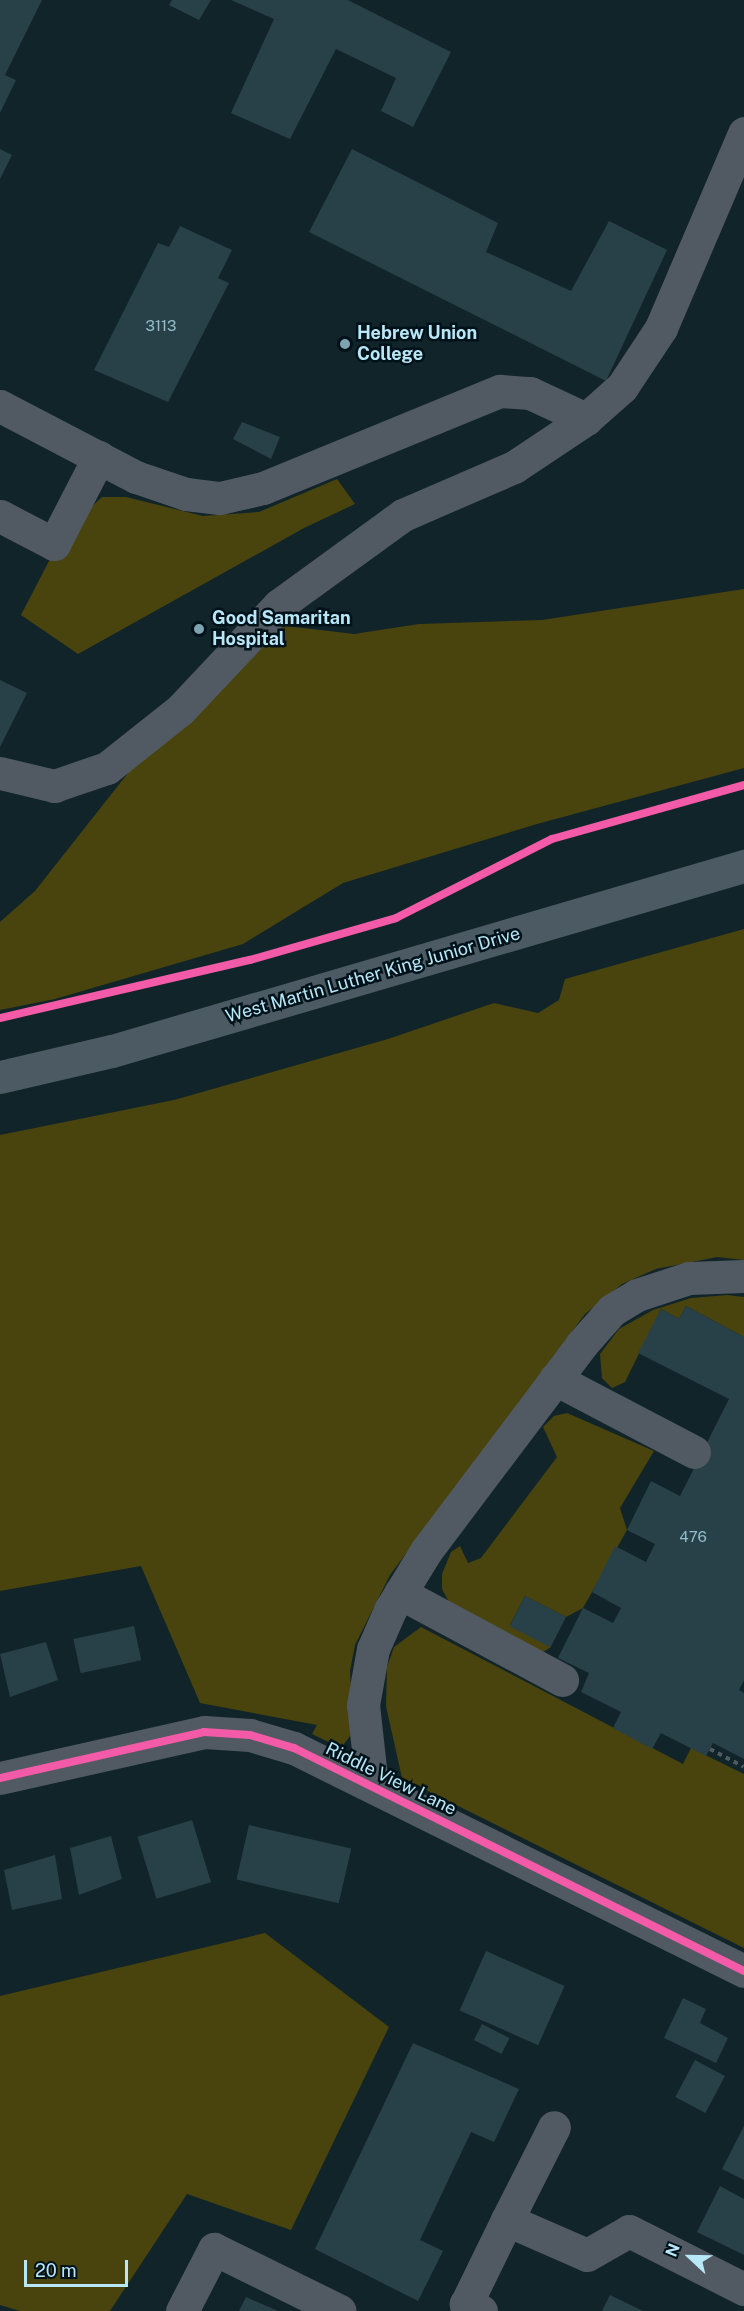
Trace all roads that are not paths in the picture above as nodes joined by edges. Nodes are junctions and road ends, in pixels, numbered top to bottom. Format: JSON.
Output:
{"nodes":[{"id":1,"x":744,"y":133,"type":"edge"},
{"id":2,"x":0,"y":406,"type":"edge"},
{"id":3,"x":586,"y":419,"type":"junction"},
{"id":4,"x":99,"y":457,"type":"junction"},
{"id":5,"x":0,"y":516,"type":"edge"},
{"id":6,"x":0,"y":773,"type":"edge"},
{"id":7,"x":744,"y":866,"type":"edge"},
{"id":8,"x":0,"y":1077,"type":"edge"},
{"id":9,"x":744,"y":1276,"type":"edge"},
{"id":10,"x":555,"y":1379,"type":"junction"},
{"id":11,"x":694,"y":1452,"type":"dead end"},
{"id":12,"x":400,"y":1593,"type":"junction"},
{"id":13,"x":562,"y":1680,"type":"dead end"},
{"id":14,"x":0,"y":1778,"type":"edge"},
{"id":15,"x":372,"y":1786,"type":"junction"},
{"id":16,"x":744,"y":1971,"type":"edge"},
{"id":17,"x":554,"y":2127,"type":"dead end"},
{"id":18,"x":507,"y":2220,"type":"junction"},
{"id":19,"x":744,"y":2289,"type":"edge"},
{"id":20,"x":182,"y":2311,"type":"edge"},
{"id":21,"x":340,"y":2311,"type":"edge"},
{"id":22,"x":481,"y":2311,"type":"edge"}],
"edges":[{"from":1,"to":3,"type":"street"},
{"from":2,"to":4,"type":"street"},
{"from":3,"to":4,"type":"street"},
{"from":3,"to":6,"type":"street"},
{"from":4,"to":5,"type":"street"},
{"from":7,"to":8,"type":"main road","name":"West Martin Luther King Junior Drive"},
{"from":9,"to":10,"type":"street"},
{"from":10,"to":11,"type":"street"},
{"from":10,"to":12,"type":"street"},
{"from":12,"to":13,"type":"street"},
{"from":12,"to":15,"type":"street"},
{"from":14,"to":15,"type":"street","name":"Riddle View Lane"},
{"from":15,"to":16,"type":"street","name":"Riddle View Lane"},
{"from":17,"to":18,"type":"street"},
{"from":18,"to":19,"type":"street"},
{"from":18,"to":22,"type":"street"},
{"from":20,"to":21,"type":"street"}]}
